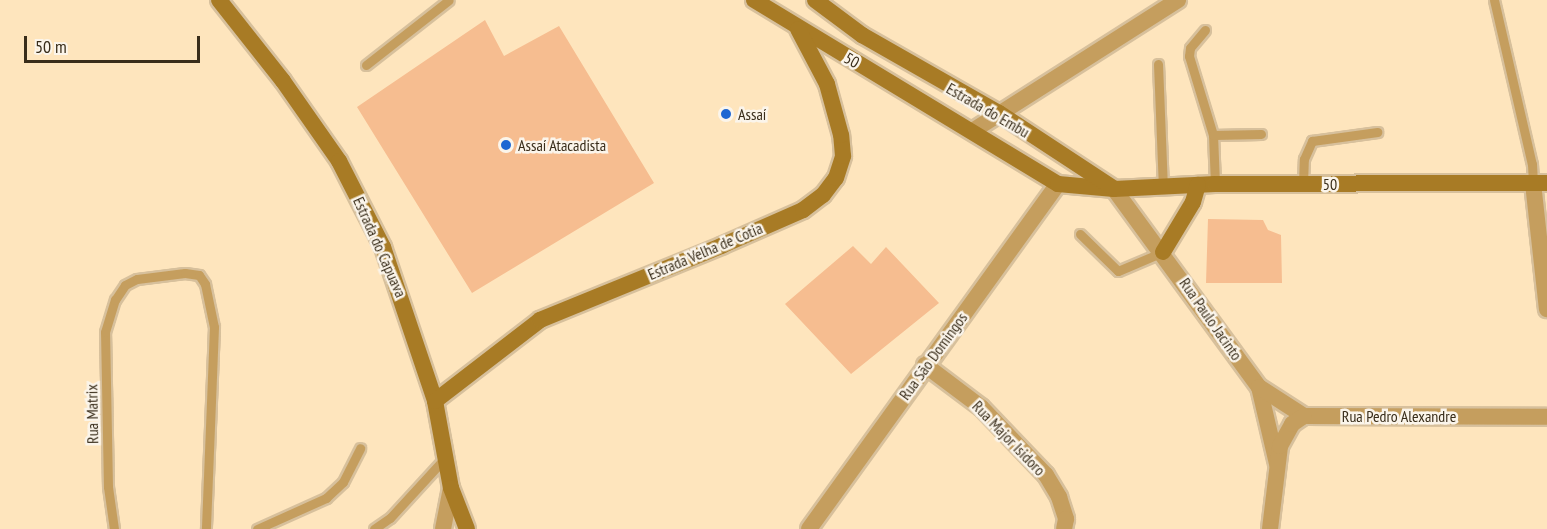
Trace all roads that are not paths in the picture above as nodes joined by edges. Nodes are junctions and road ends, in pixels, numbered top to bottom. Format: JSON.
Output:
{"nodes":[{"id":1,"x":219,"y":0,"type":"edge"},
{"id":2,"x":449,"y":0,"type":"edge"},
{"id":3,"x":754,"y":0,"type":"edge"},
{"id":4,"x":815,"y":0,"type":"edge"},
{"id":5,"x":1178,"y":0,"type":"edge"},
{"id":6,"x":1494,"y":0,"type":"edge"},
{"id":7,"x":798,"y":29,"type":"junction"},
{"id":8,"x":1205,"y":30,"type":"dead end"},
{"id":9,"x":1158,"y":64,"type":"dead end"},
{"id":10,"x":366,"y":65,"type":"dead end"},
{"id":11,"x":999,"y":114,"type":"junction"},
{"id":12,"x":974,"y":130,"type":"junction"},
{"id":13,"x":1377,"y":132,"type":"dead end"},
{"id":14,"x":1261,"y":134,"type":"dead end"},
{"id":15,"x":1213,"y":135,"type":"junction"},
{"id":16,"x":1540,"y":183,"type":"edge"},
{"id":17,"x":1058,"y":184,"type":"junction"},
{"id":18,"x":1215,"y":184,"type":"junction"},
{"id":19,"x":1303,"y":184,"type":"junction"},
{"id":20,"x":1198,"y":185,"type":"junction"},
{"id":21,"x":1163,"y":187,"type":"junction"},
{"id":22,"x":1114,"y":189,"type":"junction"},
{"id":23,"x":1080,"y":234,"type":"dead end"},
{"id":24,"x":1163,"y":252,"type":"junction"},
{"id":25,"x":1547,"y":309,"type":"edge"},
{"id":26,"x":926,"y":365,"type":"junction"},
{"id":27,"x":1259,"y":387,"type":"junction"},
{"id":28,"x":435,"y":401,"type":"junction"},
{"id":29,"x":1304,"y":416,"type":"junction"},
{"id":30,"x":1547,"y":417,"type":"edge"},
{"id":31,"x":360,"y":448,"type":"dead end"},
{"id":32,"x":445,"y":458,"type":"junction"},
{"id":33,"x":1277,"y":464,"type":"junction"},
{"id":34,"x":451,"y":488,"type":"junction"},
{"id":35,"x":114,"y":529,"type":"edge"},
{"id":36,"x":206,"y":529,"type":"edge"},
{"id":37,"x":257,"y":529,"type":"edge"},
{"id":38,"x":374,"y":529,"type":"edge"},
{"id":39,"x":443,"y":529,"type":"edge"},
{"id":40,"x":467,"y":529,"type":"edge"},
{"id":41,"x":809,"y":529,"type":"edge"},
{"id":42,"x":1064,"y":529,"type":"edge"},
{"id":43,"x":1270,"y":529,"type":"edge"}],
"edges":[{"from":1,"to":28,"type":"main road","name":"Estrada do Capuava"},
{"from":2,"to":10,"type":"lane"},
{"from":3,"to":7,"type":"main road","name":"50"},
{"from":4,"to":11,"type":"main road","name":"Estrada do Embu"},
{"from":5,"to":11,"type":"street"},
{"from":6,"to":16,"type":"lane"},
{"from":7,"to":12,"type":"main road","name":"50"},
{"from":7,"to":28,"type":"main road","name":"Estrada Velha de Cotia"},
{"from":8,"to":15,"type":"lane"},
{"from":9,"to":21,"type":"lane"},
{"from":11,"to":12,"type":"street"},
{"from":11,"to":22,"type":"main road","name":"Estrada do Embu"},
{"from":12,"to":17,"type":"main road","name":"50"},
{"from":13,"to":19,"type":"lane"},
{"from":14,"to":15,"type":"lane"},
{"from":15,"to":18,"type":"lane"},
{"from":16,"to":19,"type":"main road","name":"50"},
{"from":16,"to":25,"type":"street"},
{"from":17,"to":22,"type":"main road"},
{"from":17,"to":26,"type":"street","name":"Rua São Domingos"},
{"from":18,"to":19,"type":"main road","name":"50"},
{"from":18,"to":20,"type":"main road","name":"50"},
{"from":20,"to":21,"type":"main road","name":"50"},
{"from":20,"to":24,"type":"main road"},
{"from":21,"to":22,"type":"main road","name":"50"},
{"from":22,"to":24,"type":"street","name":"Rua Paulo Jacinto"},
{"from":23,"to":24,"type":"lane"},
{"from":24,"to":27,"type":"street","name":"Rua Paulo Jacinto"},
{"from":26,"to":41,"type":"street","name":"Rua São Domingos"},
{"from":26,"to":42,"type":"street","name":"Rua Major Isidoro"},
{"from":27,"to":29,"type":"street"},
{"from":27,"to":33,"type":"street","name":"Rua Paulo Jacinto"},
{"from":28,"to":32,"type":"main road","name":"Estrada do Capuava"},
{"from":29,"to":30,"type":"street","name":"Rua Pedro Alexandre"},
{"from":29,"to":33,"type":"street","name":"Rua Paulo Jacinto"},
{"from":31,"to":37,"type":"lane"},
{"from":32,"to":34,"type":"main road","name":"Estrada do Capuava"},
{"from":32,"to":38,"type":"lane"},
{"from":33,"to":43,"type":"street","name":"Rua Paulo Jacinto"},
{"from":34,"to":39,"type":"street"},
{"from":34,"to":40,"type":"main road","name":"Estrada do Capuava"},
{"from":35,"to":36,"type":"lane","name":"Rua Matrix"}]}
